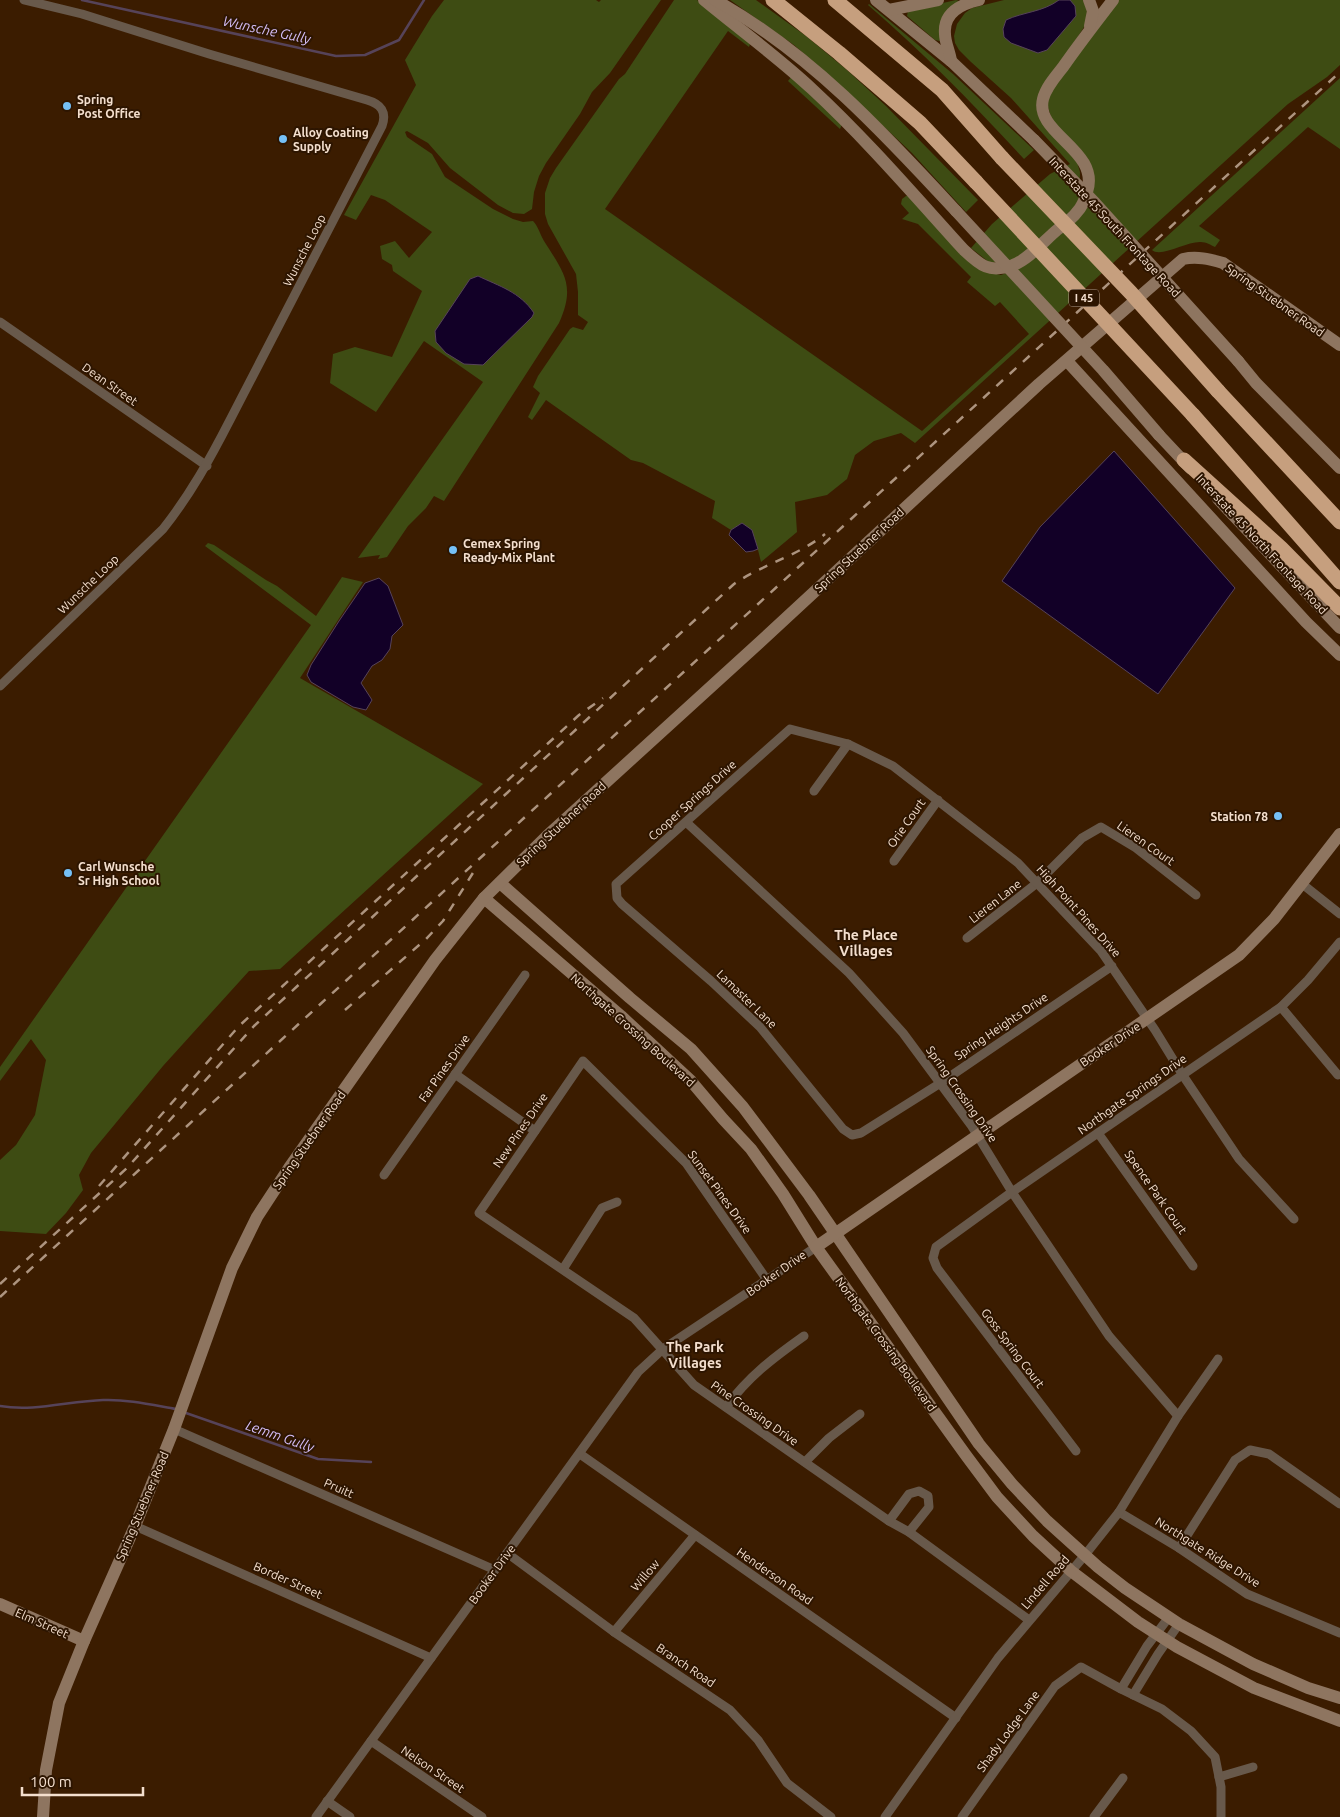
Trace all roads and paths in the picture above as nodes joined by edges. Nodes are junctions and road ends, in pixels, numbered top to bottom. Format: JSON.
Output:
{"nodes":[{"id":1,"x":24,"y":0,"type":"edge"},
{"id":2,"x":704,"y":0,"type":"edge"},
{"id":3,"x":715,"y":0,"type":"edge"},
{"id":4,"x":773,"y":0,"type":"edge"},
{"id":5,"x":834,"y":0,"type":"edge"},
{"id":6,"x":876,"y":0,"type":"edge"},
{"id":7,"x":938,"y":0,"type":"edge"},
{"id":8,"x":979,"y":0,"type":"edge"},
{"id":9,"x":1089,"y":0,"type":"edge"},
{"id":10,"x":1113,"y":0,"type":"edge"},
{"id":11,"x":889,"y":10,"type":"junction"},
{"id":12,"x":1089,"y":30,"type":"junction"},
{"id":13,"x":952,"y":62,"type":"junction"},
{"id":14,"x":0,"y":322,"type":"edge"},
{"id":15,"x":1340,"y":345,"type":"edge"},
{"id":16,"x":1066,"y":362,"type":"junction"},
{"id":17,"x":1184,"y":460,"type":"junction"},
{"id":18,"x":207,"y":466,"type":"junction"},
{"id":19,"x":1340,"y":468,"type":"edge"},
{"id":20,"x":1340,"y":522,"type":"edge"},
{"id":21,"x":1340,"y":582,"type":"edge"},
{"id":22,"x":1340,"y":608,"type":"edge"},
{"id":23,"x":1340,"y":628,"type":"edge"},
{"id":24,"x":1340,"y":655,"type":"edge"},
{"id":25,"x":0,"y":686,"type":"edge"},
{"id":26,"x":790,"y":730,"type":"joint"},
{"id":27,"x":848,"y":744,"type":"junction"},
{"id":28,"x":814,"y":791,"type":"dead end"},
{"id":29,"x":938,"y":800,"type":"junction"},
{"id":30,"x":686,"y":822,"type":"junction"},
{"id":31,"x":1340,"y":834,"type":"edge"},
{"id":32,"x":894,"y":861,"type":"dead end"},
{"id":33,"x":500,"y":883,"type":"junction"},
{"id":34,"x":1038,"y":883,"type":"junction"},
{"id":35,"x":1301,"y":883,"type":"junction"},
{"id":36,"x":616,"y":891,"type":"joint"},
{"id":37,"x":1196,"y":895,"type":"dead end"},
{"id":38,"x":484,"y":898,"type":"junction"},
{"id":39,"x":1340,"y":914,"type":"edge"},
{"id":40,"x":967,"y":938,"type":"dead end"},
{"id":41,"x":1340,"y":942,"type":"edge"},
{"id":42,"x":1112,"y":966,"type":"junction"},
{"id":43,"x":525,"y":975,"type":"dead end"},
{"id":44,"x":630,"y":998,"type":"junction"},
{"id":45,"x":1281,"y":1007,"type":"junction"},
{"id":46,"x":617,"y":1013,"type":"junction"},
{"id":47,"x":1148,"y":1018,"type":"junction"},
{"id":48,"x":583,"y":1061,"type":"joint"},
{"id":49,"x":455,"y":1074,"type":"junction"},
{"id":50,"x":1182,"y":1074,"type":"junction"},
{"id":51,"x":1338,"y":1074,"type":"dead end"},
{"id":52,"x":939,"y":1084,"type":"junction"},
{"id":53,"x":740,"y":1103,"type":"junction"},
{"id":54,"x":723,"y":1119,"type":"junction"},
{"id":55,"x":535,"y":1131,"type":"junction"},
{"id":56,"x":1098,"y":1133,"type":"junction"},
{"id":57,"x":852,"y":1135,"type":"joint"},
{"id":58,"x":977,"y":1135,"type":"junction"},
{"id":59,"x":384,"y":1175,"type":"dead end"},
{"id":60,"x":1012,"y":1192,"type":"junction"},
{"id":61,"x":617,"y":1202,"type":"dead end"},
{"id":62,"x":479,"y":1213,"type":"joint"},
{"id":63,"x":1294,"y":1218,"type":"dead end"},
{"id":64,"x":835,"y":1234,"type":"junction"},
{"id":65,"x":816,"y":1246,"type":"junction"},
{"id":66,"x":933,"y":1258,"type":"joint"},
{"id":67,"x":1193,"y":1266,"type":"dead end"},
{"id":68,"x":562,"y":1269,"type":"junction"},
{"id":69,"x":767,"y":1280,"type":"junction"},
{"id":70,"x":804,"y":1336,"type":"dead end"},
{"id":71,"x":663,"y":1350,"type":"junction"},
{"id":72,"x":1218,"y":1359,"type":"dead end"},
{"id":73,"x":950,"y":1402,"type":"junction"},
{"id":74,"x":726,"y":1407,"type":"junction"},
{"id":75,"x":935,"y":1411,"type":"junction"},
{"id":76,"x":860,"y":1414,"type":"dead end"},
{"id":77,"x":1178,"y":1416,"type":"junction"},
{"id":78,"x":174,"y":1429,"type":"junction"},
{"id":79,"x":1076,"y":1451,"type":"dead end"},
{"id":80,"x":580,"y":1454,"type":"junction"},
{"id":81,"x":805,"y":1462,"type":"junction"},
{"id":82,"x":1340,"y":1504,"type":"edge"},
{"id":83,"x":1119,"y":1512,"type":"junction"},
{"id":84,"x":888,"y":1521,"type":"junction"},
{"id":85,"x":134,"y":1526,"type":"junction"},
{"id":86,"x":909,"y":1532,"type":"junction"},
{"id":87,"x":695,"y":1535,"type":"junction"},
{"id":88,"x":1179,"y":1548,"type":"junction"},
{"id":89,"x":507,"y":1553,"type":"junction"},
{"id":90,"x":1085,"y":1555,"type":"junction"},
{"id":91,"x":495,"y":1570,"type":"junction"},
{"id":92,"x":1071,"y":1571,"type":"junction"},
{"id":93,"x":0,"y":1604,"type":"edge"},
{"id":94,"x":1029,"y":1620,"type":"junction"},
{"id":95,"x":1174,"y":1621,"type":"junction"},
{"id":96,"x":614,"y":1632,"type":"junction"},
{"id":97,"x":1157,"y":1633,"type":"junction"},
{"id":98,"x":1340,"y":1633,"type":"edge"},
{"id":99,"x":1168,"y":1640,"type":"junction"},
{"id":100,"x":84,"y":1641,"type":"junction"},
{"id":101,"x":431,"y":1658,"type":"junction"},
{"id":102,"x":1308,"y":1688,"type":"junction"},
{"id":103,"x":1121,"y":1689,"type":"junction"},
{"id":104,"x":1134,"y":1695,"type":"junction"},
{"id":105,"x":1340,"y":1698,"type":"edge"},
{"id":106,"x":1301,"y":1707,"type":"junction"},
{"id":107,"x":956,"y":1718,"type":"junction"},
{"id":108,"x":1340,"y":1721,"type":"edge"},
{"id":109,"x":371,"y":1742,"type":"junction"},
{"id":110,"x":1252,"y":1767,"type":"dead end"},
{"id":111,"x":1219,"y":1777,"type":"junction"},
{"id":112,"x":1123,"y":1778,"type":"dead end"},
{"id":113,"x":328,"y":1802,"type":"junction"},
{"id":114,"x":43,"y":1817,"type":"edge"},
{"id":115,"x":316,"y":1817,"type":"edge"},
{"id":116,"x":350,"y":1817,"type":"edge"},
{"id":117,"x":482,"y":1817,"type":"edge"},
{"id":118,"x":831,"y":1817,"type":"edge"},
{"id":119,"x":885,"y":1817,"type":"edge"},
{"id":120,"x":962,"y":1817,"type":"edge"},
{"id":121,"x":1094,"y":1817,"type":"edge"},
{"id":122,"x":1221,"y":1817,"type":"edge"}],
"edges":[{"from":1,"to":18,"type":"street","name":"Wunsche Loop"},
{"from":2,"to":12,"type":"main road"},
{"from":3,"to":17,"type":"main road","bridge":true},
{"from":4,"to":21,"type":"highway","number":"I 45","bridge":true},
{"from":5,"to":20,"type":"highway","bridge":true},
{"from":6,"to":11,"type":"main road","name":"Interstate 45 South Frontage Road"},
{"from":7,"to":11,"type":"main road"},
{"from":8,"to":13,"type":"main road"},
{"from":9,"to":12,"type":"main road"},
{"from":10,"to":12,"type":"main road"},
{"from":11,"to":13,"type":"main road","name":"Interstate 45 South Frontage Road"},
{"from":13,"to":19,"type":"main road","name":"Interstate 45 South Frontage Road","bridge":true},
{"from":14,"to":18,"type":"street","name":"Dean Street"},
{"from":15,"to":16,"type":"main road","name":"Spring Stuebner Road"},
{"from":16,"to":24,"type":"main road"},
{"from":16,"to":33,"type":"main road","name":"Spring Stuebner Road"},
{"from":17,"to":22,"type":"highway"},
{"from":17,"to":23,"type":"main road","name":"Interstate 45 North Frontage Road"},
{"from":18,"to":25,"type":"street","name":"Wunsche Loop"},
{"from":26,"to":27,"type":"street","name":"High Point Pines Drive"},
{"from":26,"to":30,"type":"street","name":"Cooper Springs Drive"},
{"from":27,"to":28,"type":"street"},
{"from":27,"to":29,"type":"street","name":"High Point Pines Drive"},
{"from":29,"to":32,"type":"street","name":"Orie Court"},
{"from":29,"to":34,"type":"street","name":"High Point Pines Drive"},
{"from":30,"to":36,"type":"street","name":"Cooper Springs Drive"},
{"from":30,"to":52,"type":"street","name":"Spring Crossing Drive"},
{"from":31,"to":35,"type":"main road","name":"Booker Drive"},
{"from":33,"to":38,"type":"main road","name":"Spring Stuebner Road"},
{"from":33,"to":44,"type":"main road","name":"Northgate Crossing Boulevard"},
{"from":34,"to":37,"type":"street","name":"Lieren Court"},
{"from":34,"to":40,"type":"street","name":"Lieren Lane"},
{"from":34,"to":42,"type":"street","name":"High Point Pines Drive"},
{"from":35,"to":39,"type":"street"},
{"from":35,"to":47,"type":"main road","name":"Booker Drive"},
{"from":36,"to":57,"type":"street","name":"Lamaster Lane"},
{"from":38,"to":46,"type":"main road","name":"Northgate Crossing Boulevard"},
{"from":38,"to":78,"type":"main road","name":"Spring Stuebner Road"},
{"from":41,"to":45,"type":"street","name":"Northgate Springs Drive"},
{"from":42,"to":47,"type":"street","name":"High Point Pines Drive"},
{"from":42,"to":52,"type":"street","name":"Spring Heights Drive"},
{"from":43,"to":49,"type":"street","name":"Far Pines Drive"},
{"from":44,"to":46,"type":"main road"},
{"from":44,"to":53,"type":"main road","name":"Northgate Crossing Boulevard"},
{"from":45,"to":50,"type":"street","name":"Northgate Springs Drive"},
{"from":45,"to":51,"type":"street"},
{"from":46,"to":54,"type":"main road","name":"Northgate Crossing Boulevard"},
{"from":47,"to":50,"type":"street","name":"High Point Pines Drive"},
{"from":47,"to":58,"type":"main road","name":"Booker Drive"},
{"from":48,"to":55,"type":"street","name":"New Pines Drive"},
{"from":48,"to":69,"type":"street","name":"Sunset Pines Drive"},
{"from":49,"to":55,"type":"street"},
{"from":49,"to":59,"type":"street","name":"Far Pines Drive"},
{"from":50,"to":56,"type":"street","name":"Northgate Springs Drive"},
{"from":50,"to":63,"type":"street","name":"High Point Pines Drive"},
{"from":52,"to":57,"type":"street","name":"Spring Heights Drive"},
{"from":52,"to":58,"type":"street","name":"Spring Crossing Drive"},
{"from":53,"to":54,"type":"main road"},
{"from":53,"to":64,"type":"main road","name":"Northgate Crossing Boulevard"},
{"from":54,"to":65,"type":"main road","name":"Northgate Crossing Boulevard"},
{"from":55,"to":62,"type":"street","name":"New Pines Drive"},
{"from":56,"to":60,"type":"street","name":"Northgate Springs Drive"},
{"from":56,"to":67,"type":"street","name":"Spence Park Court"},
{"from":58,"to":60,"type":"street","name":"Spring Crossing Drive"},
{"from":58,"to":64,"type":"main road","name":"Booker Drive"},
{"from":60,"to":66,"type":"street","name":"Northgate Springs Drive"},
{"from":60,"to":77,"type":"street","name":"Spring Crossing Drive"},
{"from":61,"to":68,"type":"street"},
{"from":62,"to":68,"type":"street","name":"Pine Crossing Drive"},
{"from":64,"to":65,"type":"main road","name":"Booker Drive"},
{"from":64,"to":73,"type":"main road","name":"Northgate Crossing Boulevard"},
{"from":65,"to":69,"type":"street","name":"Booker Drive"},
{"from":65,"to":75,"type":"main road","name":"Northgate Crossing Boulevard"},
{"from":66,"to":79,"type":"street","name":"Goss Spring Court"},
{"from":68,"to":71,"type":"street","name":"Pine Crossing Drive"},
{"from":69,"to":71,"type":"street","name":"Booker Drive"},
{"from":70,"to":74,"type":"street"},
{"from":71,"to":74,"type":"street","name":"Pine Crossing Drive"},
{"from":71,"to":80,"type":"street","name":"Booker Drive"},
{"from":72,"to":77,"type":"street","name":"Lindell Road"},
{"from":73,"to":75,"type":"main road"},
{"from":73,"to":90,"type":"main road","name":"Northgate Crossing Boulevard"},
{"from":74,"to":81,"type":"street","name":"Pine Crossing Drive"},
{"from":75,"to":92,"type":"main road","name":"Northgate Crossing Boulevard"},
{"from":76,"to":81,"type":"street"},
{"from":77,"to":83,"type":"street","name":"Lindell Road"},
{"from":78,"to":85,"type":"main road","name":"Spring Stuebner Road"},
{"from":78,"to":91,"type":"street","name":"Pruitt"},
{"from":80,"to":87,"type":"street","name":"Henderson Road"},
{"from":80,"to":89,"type":"street","name":"Booker Drive"},
{"from":81,"to":84,"type":"street","name":"Pine Crossing Drive"},
{"from":82,"to":88,"type":"street"},
{"from":83,"to":88,"type":"street","name":"Northgate Ridge Drive"},
{"from":83,"to":90,"type":"street","name":"Lindell Road"},
{"from":84,"to":86,"type":"street","name":"Pine Crossing Drive"},
{"from":84,"to":86,"type":"street"},
{"from":85,"to":100,"type":"main road","name":"Spring Stuebner Road"},
{"from":85,"to":101,"type":"street","name":"Border Street"},
{"from":86,"to":94,"type":"street","name":"Pine Crossing Drive"},
{"from":87,"to":96,"type":"street","name":"Willow"},
{"from":87,"to":107,"type":"street","name":"Henderson Road"},
{"from":88,"to":98,"type":"street","name":"Northgate Ridge Drive"},
{"from":89,"to":91,"type":"street","name":"Booker Drive"},
{"from":89,"to":96,"type":"street","name":"Branch Road"},
{"from":90,"to":92,"type":"street","name":"Lindell Road"},
{"from":90,"to":95,"type":"main road","name":"Northgate Crossing Boulevard"},
{"from":91,"to":101,"type":"street","name":"Booker Drive"},
{"from":92,"to":94,"type":"street","name":"Lindell Road"},
{"from":92,"to":97,"type":"main road","name":"Northgate Crossing Boulevard"},
{"from":93,"to":100,"type":"main road","name":"Elm Street"},
{"from":94,"to":107,"type":"street","name":"Lindell Road"},
{"from":95,"to":97,"type":"street"},
{"from":95,"to":99,"type":"street"},
{"from":95,"to":102,"type":"main road","name":"Northgate Crossing Boulevard"},
{"from":96,"to":118,"type":"street","name":"Branch Road"},
{"from":97,"to":99,"type":"main road","name":"Northgate Crossing Boulevard"},
{"from":97,"to":103,"type":"street"},
{"from":99,"to":104,"type":"street"},
{"from":99,"to":106,"type":"main road","name":"Northgate Crossing Boulevard"},
{"from":100,"to":114,"type":"main road","name":"Spring Stuebner Road"},
{"from":101,"to":109,"type":"street","name":"Booker Drive"},
{"from":102,"to":105,"type":"main road","name":"Northgate Crossing Boulevard"},
{"from":102,"to":106,"type":"main road"},
{"from":103,"to":104,"type":"street"},
{"from":103,"to":120,"type":"street","name":"Shady Lodge Lane"},
{"from":104,"to":111,"type":"street"},
{"from":106,"to":108,"type":"main road","name":"Northgate Crossing Boulevard"},
{"from":107,"to":119,"type":"street","name":"Lindell Road"},
{"from":109,"to":113,"type":"street","name":"Booker Drive"},
{"from":109,"to":117,"type":"street","name":"Nelson Street"},
{"from":110,"to":111,"type":"street"},
{"from":111,"to":122,"type":"street"},
{"from":112,"to":121,"type":"street"},
{"from":113,"to":115,"type":"street","name":"Booker Drive"},
{"from":113,"to":116,"type":"street"}]}
